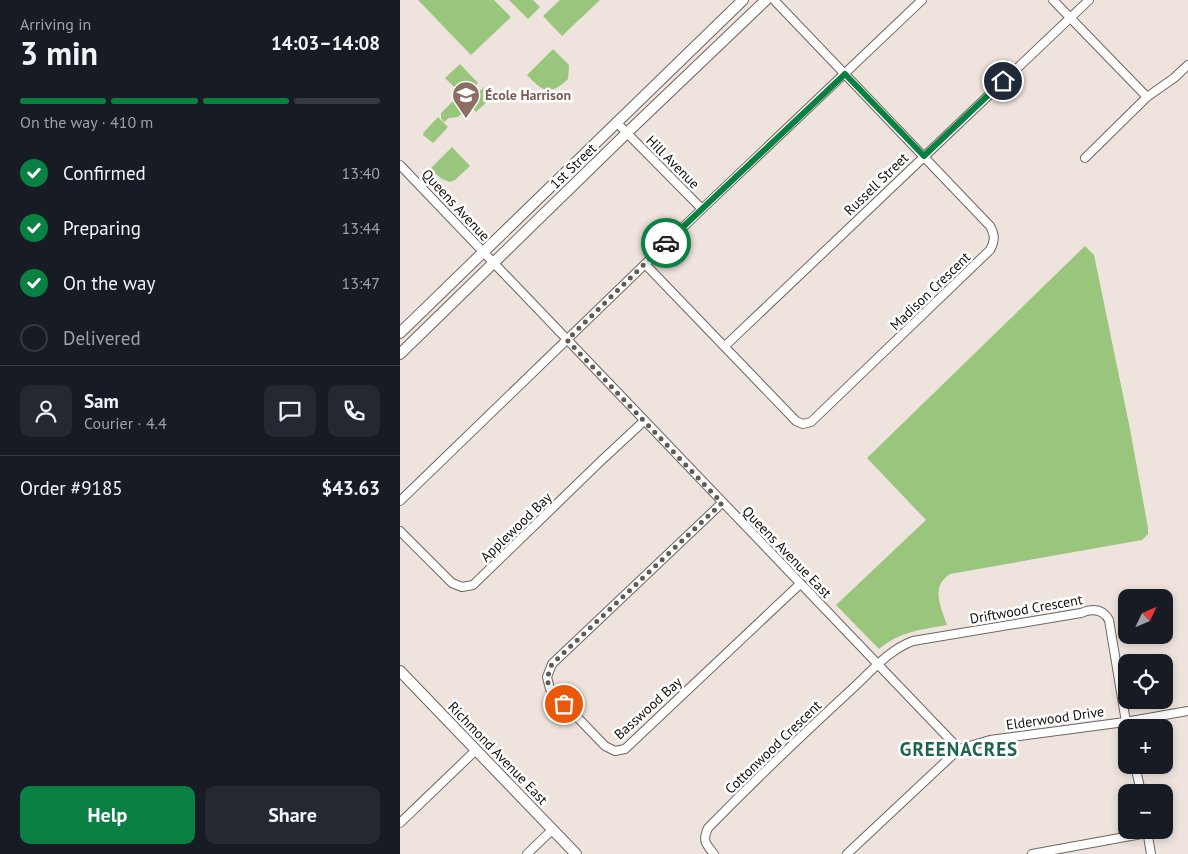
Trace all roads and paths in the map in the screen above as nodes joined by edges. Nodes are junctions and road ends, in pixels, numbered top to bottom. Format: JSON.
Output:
{"nodes":[{"id":1,"x":743,"y":0,"type":"edge"},
{"id":2,"x":766,"y":0,"type":"edge"},
{"id":3,"x":774,"y":0,"type":"edge"},
{"id":4,"x":922,"y":0,"type":"edge"},
{"id":5,"x":1053,"y":0,"type":"edge"},
{"id":6,"x":1089,"y":0,"type":"edge"},
{"id":7,"x":1070,"y":18,"type":"junction"},
{"id":8,"x":1188,"y":65,"type":"edge"},
{"id":9,"x":845,"y":74,"type":"junction"},
{"id":10,"x":1147,"y":97,"type":"junction"},
{"id":11,"x":616,"y":122,"type":"junction"},
{"id":12,"x":627,"y":133,"type":"junction"},
{"id":13,"x":924,"y":156,"type":"junction"},
{"id":14,"x":1085,"y":158,"type":"dead end"},
{"id":15,"x":400,"y":165,"type":"edge"},
{"id":16,"x":407,"y":172,"type":"junction"},
{"id":17,"x":400,"y":180,"type":"edge"},
{"id":18,"x":702,"y":209,"type":"junction"},
{"id":19,"x":483,"y":253,"type":"junction"},
{"id":20,"x":493,"y":263,"type":"junction"},
{"id":21,"x":645,"y":264,"type":"junction"},
{"id":22,"x":400,"y":333,"type":"edge"},
{"id":23,"x":567,"y":340,"type":"junction"},
{"id":24,"x":725,"y":346,"type":"junction"},
{"id":25,"x":400,"y":354,"type":"edge"},
{"id":26,"x":644,"y":422,"type":"junction"},
{"id":27,"x":400,"y":501,"type":"edge"},
{"id":28,"x":722,"y":503,"type":"junction"},
{"id":29,"x":400,"y":531,"type":"edge"},
{"id":30,"x":800,"y":584,"type":"junction"},
{"id":31,"x":878,"y":665,"type":"junction"},
{"id":32,"x":400,"y":671,"type":"edge"},
{"id":33,"x":1188,"y":711,"type":"edge"},
{"id":34,"x":1125,"y":719,"type":"edge"},
{"id":35,"x":1153,"y":719,"type":"edge"},
{"id":36,"x":1118,"y":726,"type":"edge"},
{"id":37,"x":959,"y":749,"type":"junction"},
{"id":38,"x":476,"y":750,"type":"junction"},
{"id":39,"x":400,"y":823,"type":"edge"},
{"id":40,"x":552,"y":830,"type":"junction"},
{"id":41,"x":1118,"y":838,"type":"edge"},
{"id":42,"x":1148,"y":839,"type":"edge"},
{"id":43,"x":527,"y":854,"type":"edge"},
{"id":44,"x":576,"y":854,"type":"edge"},
{"id":45,"x":714,"y":854,"type":"edge"},
{"id":46,"x":847,"y":854,"type":"edge"},
{"id":47,"x":1032,"y":854,"type":"edge"},
{"id":48,"x":1151,"y":854,"type":"edge"}],
"edges":[{"from":1,"to":11,"type":"main road","name":"1st Street"},
{"from":2,"to":12,"type":"main road","name":"1st Street"},
{"from":3,"to":9,"type":"street","name":"Madison Crescent"},
{"from":4,"to":9,"type":"street"},
{"from":5,"to":7,"type":"street"},
{"from":6,"to":7,"type":"street","name":"Russell Street"},
{"from":7,"to":10,"type":"street"},
{"from":7,"to":13,"type":"street","name":"Russell Street"},
{"from":8,"to":10,"type":"street"},
{"from":9,"to":13,"type":"street","name":"Madison Crescent"},
{"from":9,"to":18,"type":"street"},
{"from":10,"to":14,"type":"street"},
{"from":11,"to":12,"type":"street","name":"Hill Avenue"},
{"from":11,"to":19,"type":"main road","name":"1st Street"},
{"from":12,"to":18,"type":"street","name":"Hill Avenue"},
{"from":12,"to":20,"type":"main road","name":"1st Street"},
{"from":13,"to":24,"type":"street","name":"Russell Street"},
{"from":13,"to":24,"type":"street","name":"Madison Crescent"},
{"from":15,"to":16,"type":"street","name":"Queens Avenue"},
{"from":16,"to":17,"type":"street"},
{"from":16,"to":19,"type":"street","name":"Queens Avenue"},
{"from":18,"to":21,"type":"street"},
{"from":19,"to":20,"type":"street","name":"Queens Avenue"},
{"from":19,"to":22,"type":"main road","name":"1st Street"},
{"from":20,"to":23,"type":"street","name":"Queens Avenue East"},
{"from":20,"to":25,"type":"main road","name":"1st Street"},
{"from":21,"to":23,"type":"street"},
{"from":21,"to":24,"type":"street","name":"Madison Crescent"},
{"from":23,"to":26,"type":"street","name":"Queens Avenue East"},
{"from":23,"to":27,"type":"street"},
{"from":26,"to":28,"type":"street","name":"Queens Avenue East"},
{"from":26,"to":29,"type":"street","name":"Applewood Bay"},
{"from":28,"to":30,"type":"street","name":"Queens Avenue East"},
{"from":28,"to":30,"type":"street","name":"Basswood Bay"},
{"from":30,"to":31,"type":"street","name":"Queens Avenue East"},
{"from":31,"to":34,"type":"street","name":"Driftwood Crescent"},
{"from":31,"to":37,"type":"street","name":"Queens Avenue East"},
{"from":31,"to":45,"type":"street","name":"Cottonwood Crescent"},
{"from":32,"to":38,"type":"main road","name":"Richmond Avenue East"},
{"from":33,"to":35,"type":"street","name":"Elderwood Drive"},
{"from":36,"to":37,"type":"street","name":"Elderwood Drive"},
{"from":37,"to":46,"type":"street","name":"Elderwood Drive"},
{"from":38,"to":39,"type":"street"},
{"from":38,"to":40,"type":"main road","name":"Richmond Avenue East"},
{"from":40,"to":43,"type":"street"},
{"from":40,"to":44,"type":"main road","name":"Richmond Avenue East"},
{"from":41,"to":47,"type":"street"},
{"from":42,"to":48,"type":"street"}]}
